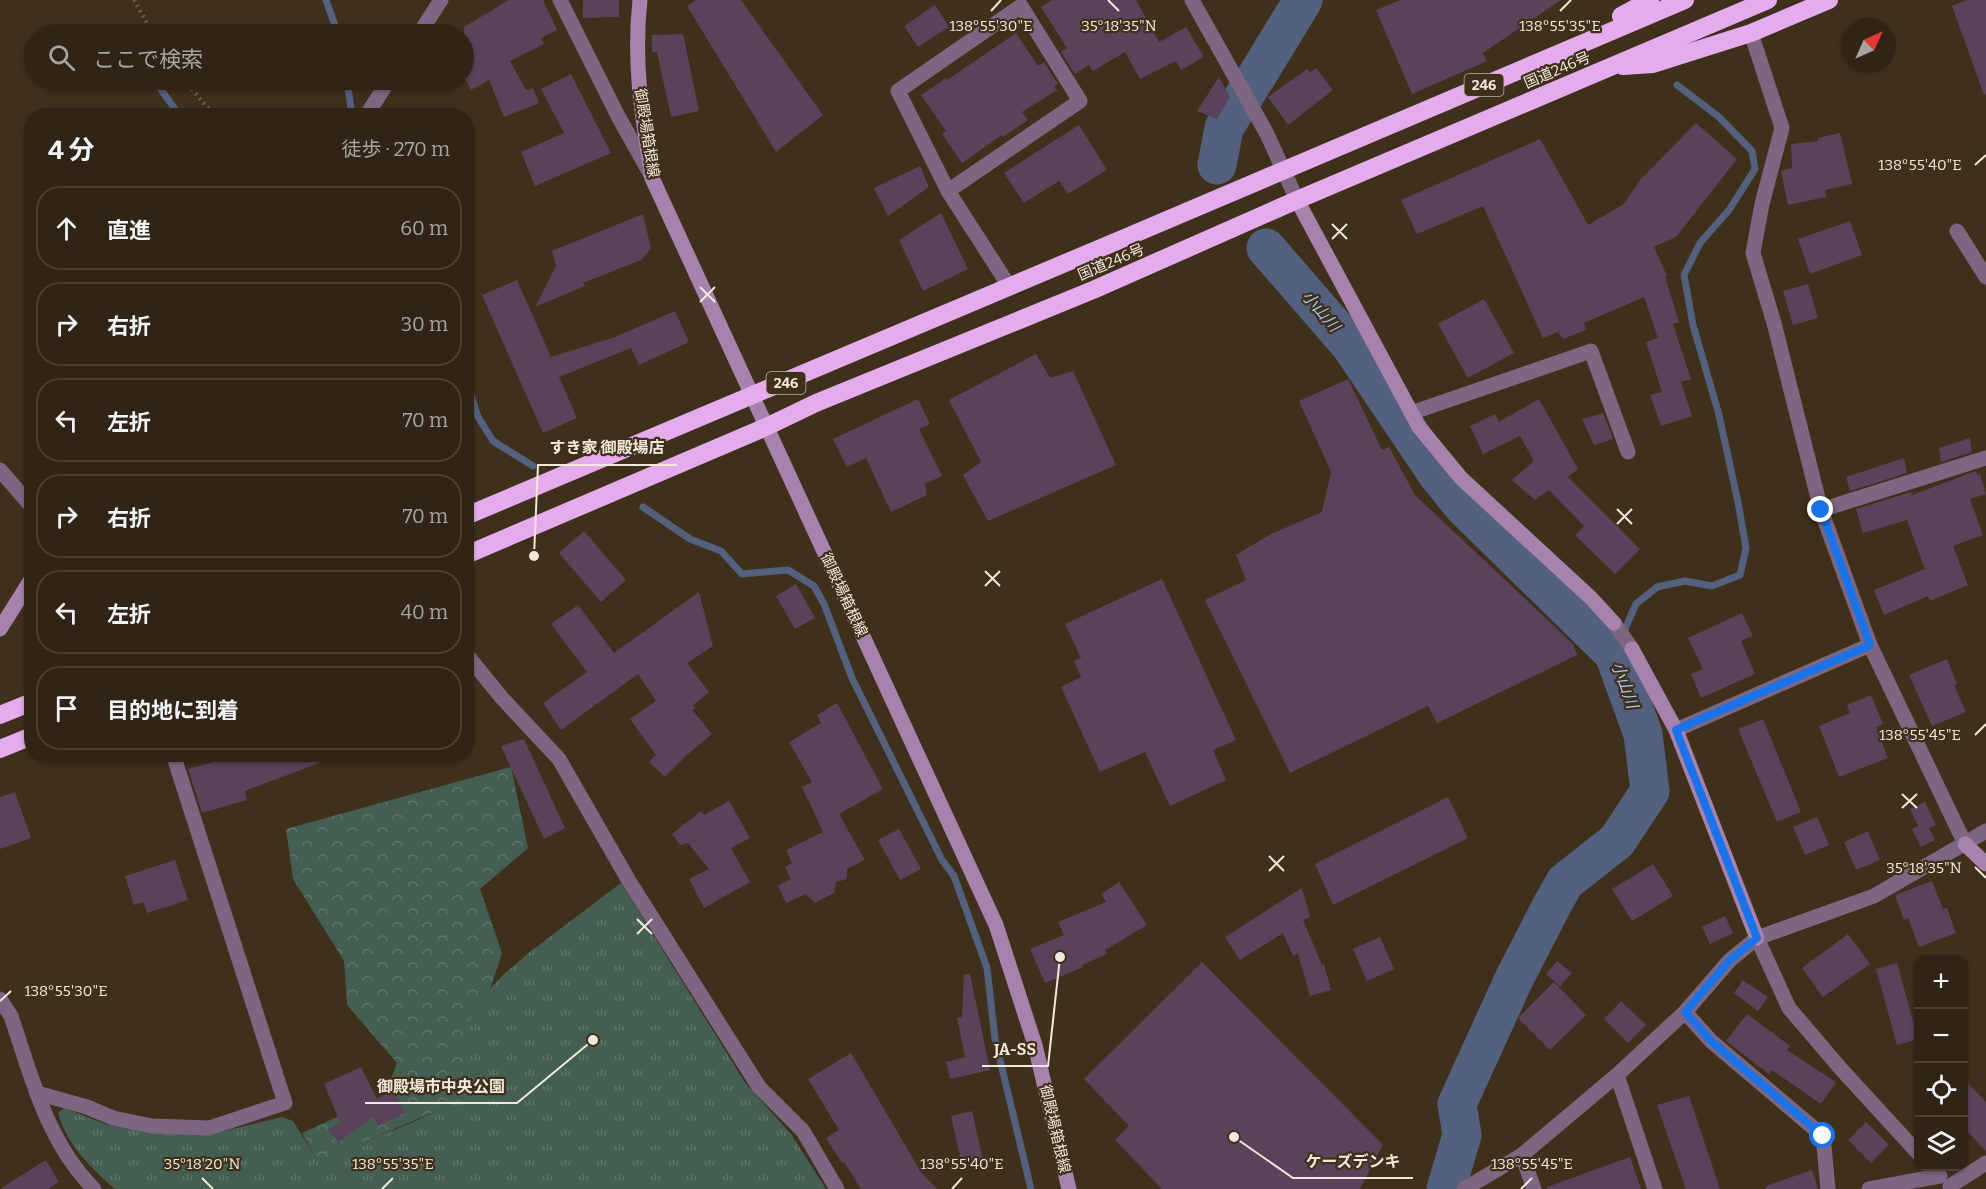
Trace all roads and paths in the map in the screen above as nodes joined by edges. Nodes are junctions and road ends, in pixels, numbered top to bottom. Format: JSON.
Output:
{"nodes":[{"id":1,"x":134,"y":0,"type":"edge"},
{"id":2,"x":441,"y":0,"type":"edge"},
{"id":3,"x":560,"y":0,"type":"edge"},
{"id":4,"x":640,"y":0,"type":"edge"},
{"id":5,"x":1192,"y":0,"type":"edge"},
{"id":6,"x":1650,"y":0,"type":"edge"},
{"id":7,"x":1685,"y":0,"type":"edge"},
{"id":8,"x":1768,"y":0,"type":"edge"},
{"id":9,"x":1829,"y":0,"type":"edge"},
{"id":10,"x":147,"y":24,"type":"edge"},
{"id":11,"x":425,"y":24,"type":"edge"},
{"id":12,"x":1751,"y":33,"type":"junction"},
{"id":13,"x":1594,"y":38,"type":"junction"},
{"id":14,"x":1610,"y":67,"type":"junction"},
{"id":15,"x":193,"y":90,"type":"edge"},
{"id":16,"x":383,"y":90,"type":"edge"},
{"id":17,"x":208,"y":108,"type":"edge"},
{"id":18,"x":371,"y":108,"type":"edge"},
{"id":19,"x":1284,"y":169,"type":"junction"},
{"id":20,"x":652,"y":178,"type":"junction"},
{"id":21,"x":948,"y":191,"type":"junction"},
{"id":22,"x":1297,"y":200,"type":"junction"},
{"id":23,"x":1958,"y":231,"type":"dead end"},
{"id":24,"x":1986,"y":277,"type":"edge"},
{"id":25,"x":1009,"y":286,"type":"junction"},
{"id":26,"x":752,"y":398,"type":"junction"},
{"id":27,"x":1411,"y":413,"type":"junction"},
{"id":28,"x":766,"y":427,"type":"junction"},
{"id":29,"x":1628,"y":452,"type":"dead end"},
{"id":30,"x":1986,"y":458,"type":"edge"},
{"id":31,"x":0,"y":470,"type":"edge"},
{"id":32,"x":24,"y":498,"type":"edge"},
{"id":33,"x":1821,"y":510,"type":"junction"},
{"id":34,"x":474,"y":513,"type":"edge"},
{"id":35,"x":474,"y":552,"type":"edge"},
{"id":36,"x":24,"y":591,"type":"edge"},
{"id":37,"x":1614,"y":623,"type":"joint"},
{"id":38,"x":0,"y":629,"type":"edge"},
{"id":39,"x":1870,"y":645,"type":"junction"},
{"id":40,"x":1632,"y":649,"type":"joint"},
{"id":41,"x":474,"y":664,"type":"edge"},
{"id":42,"x":24,"y":706,"type":"edge"},
{"id":43,"x":0,"y":716,"type":"edge"},
{"id":44,"x":1676,"y":730,"type":"junction"},
{"id":45,"x":24,"y":739,"type":"edge"},
{"id":46,"x":0,"y":749,"type":"edge"},
{"id":47,"x":175,"y":762,"type":"edge"},
{"id":48,"x":1986,"y":831,"type":"edge"},
{"id":49,"x":1965,"y":844,"type":"junction"},
{"id":50,"x":1986,"y":864,"type":"edge"},
{"id":51,"x":1757,"y":938,"type":"junction"},
{"id":52,"x":0,"y":999,"type":"edge"},
{"id":53,"x":1685,"y":1012,"type":"junction"},
{"id":54,"x":1617,"y":1075,"type":"junction"},
{"id":55,"x":38,"y":1093,"type":"junction"},
{"id":56,"x":1914,"y":1149,"type":"edge"},
{"id":57,"x":1522,"y":1155,"type":"junction"},
{"id":58,"x":1986,"y":1163,"type":"edge"},
{"id":59,"x":1943,"y":1179,"type":"edge"},
{"id":60,"x":1468,"y":1186,"type":"edge"},
{"id":61,"x":94,"y":1189,"type":"edge"},
{"id":62,"x":837,"y":1189,"type":"edge"},
{"id":63,"x":1069,"y":1189,"type":"edge"},
{"id":64,"x":1534,"y":1189,"type":"edge"},
{"id":65,"x":1655,"y":1189,"type":"edge"},
{"id":66,"x":1828,"y":1189,"type":"edge"},
{"id":67,"x":1869,"y":1189,"type":"edge"}],
"edges":[{"from":1,"to":10,"type":"path"},
{"from":2,"to":11,"type":"street"},
{"from":3,"to":20,"type":"street"},
{"from":4,"to":20,"type":"main road","name":"御殿場箱根線"},
{"from":5,"to":19,"type":"street"},
{"from":6,"to":13,"type":"highway","number":"246"},
{"from":7,"to":13,"type":"highway","name":"国道246号","number":"246"},
{"from":8,"to":14,"type":"highway","name":"国道246号","number":"246"},
{"from":9,"to":12,"type":"highway","number":"246"},
{"from":12,"to":14,"type":"highway","number":"246"},
{"from":12,"to":33,"type":"street"},
{"from":13,"to":19,"type":"highway","name":"国道246号","number":"246"},
{"from":14,"to":22,"type":"highway","name":"国道246号","number":"246"},
{"from":15,"to":17,"type":"path"},
{"from":16,"to":18,"type":"street"},
{"from":19,"to":22,"type":"street"},
{"from":19,"to":25,"type":"highway","name":"国道246号","number":"246"},
{"from":20,"to":26,"type":"main road","name":"御殿場箱根線"},
{"from":21,"to":21,"type":"street"},
{"from":21,"to":25,"type":"street"},
{"from":22,"to":27,"type":"main road"},
{"from":22,"to":28,"type":"highway","name":"国道246号","number":"246"},
{"from":23,"to":24,"type":"street"},
{"from":25,"to":26,"type":"highway","name":"国道246号","number":"246"},
{"from":26,"to":28,"type":"main road","name":"御殿場箱根線"},
{"from":26,"to":34,"type":"highway","name":"国道246号","number":"246"},
{"from":27,"to":29,"type":"street"},
{"from":27,"to":37,"type":"main road"},
{"from":28,"to":35,"type":"highway","name":"国道246号","number":"246"},
{"from":28,"to":63,"type":"main road","name":"御殿場箱根線"},
{"from":30,"to":33,"type":"street"},
{"from":31,"to":32,"type":"street"},
{"from":33,"to":39,"type":"street"},
{"from":36,"to":38,"type":"main road"},
{"from":37,"to":40,"type":"street"},
{"from":39,"to":44,"type":"street"},
{"from":39,"to":49,"type":"street"},
{"from":40,"to":44,"type":"main road"},
{"from":41,"to":62,"type":"street"},
{"from":42,"to":43,"type":"highway"},
{"from":44,"to":51,"type":"main road"},
{"from":45,"to":46,"type":"highway"},
{"from":47,"to":55,"type":"street"},
{"from":48,"to":49,"type":"street"},
{"from":49,"to":50,"type":"main road"},
{"from":49,"to":51,"type":"street"},
{"from":51,"to":53,"type":"street"},
{"from":51,"to":56,"type":"street"},
{"from":52,"to":55,"type":"street"},
{"from":53,"to":54,"type":"street"},
{"from":53,"to":66,"type":"street"},
{"from":54,"to":57,"type":"street"},
{"from":54,"to":65,"type":"street"},
{"from":55,"to":61,"type":"street"},
{"from":57,"to":60,"type":"street"},
{"from":57,"to":64,"type":"street"},
{"from":58,"to":59,"type":"street"},
{"from":59,"to":67,"type":"street"}]}
